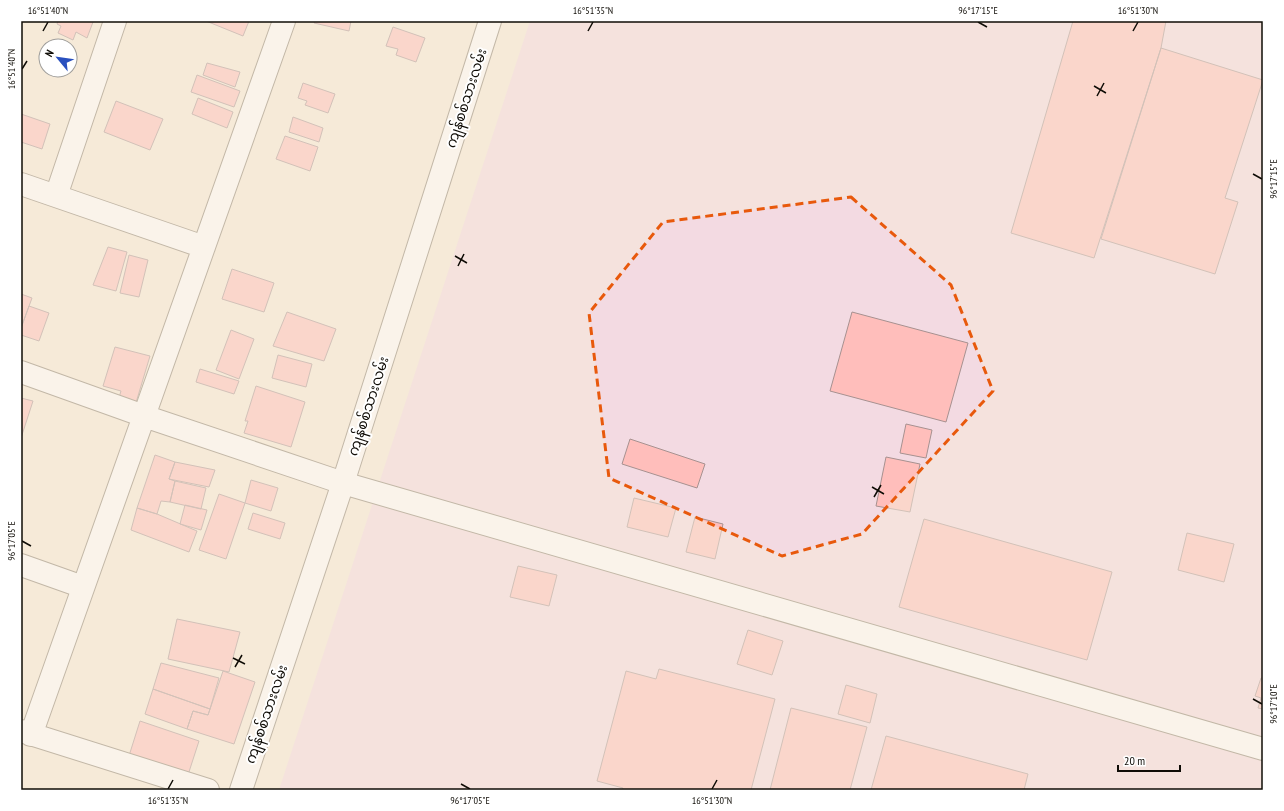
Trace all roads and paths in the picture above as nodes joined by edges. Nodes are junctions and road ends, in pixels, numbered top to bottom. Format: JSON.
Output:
{"nodes":[{"id":1,"x":115,"y":21,"type":"edge"},
{"id":2,"x":284,"y":21,"type":"edge"},
{"id":3,"x":490,"y":21,"type":"edge"},
{"id":4,"x":21,"y":184,"type":"edge"},
{"id":5,"x":56,"y":196,"type":"junction"},
{"id":6,"x":204,"y":247,"type":"junction"},
{"id":7,"x":21,"y":372,"type":"edge"},
{"id":8,"x":144,"y":416,"type":"junction"},
{"id":9,"x":344,"y":484,"type":"junction"},
{"id":10,"x":21,"y":565,"type":"edge"},
{"id":11,"x":84,"y":588,"type":"junction"},
{"id":12,"x":26,"y":733,"type":"edge"},
{"id":13,"x":1263,"y":749,"type":"edge"},
{"id":14,"x":208,"y":790,"type":"edge"},
{"id":15,"x":240,"y":790,"type":"edge"}],
"edges":[{"from":1,"to":5,"type":"street"},
{"from":2,"to":6,"type":"street"},
{"from":3,"to":9,"type":"street","name":"ကျန်စစ်သားလမ်း"},
{"from":4,"to":5,"type":"street"},
{"from":5,"to":6,"type":"street"},
{"from":6,"to":8,"type":"street"},
{"from":7,"to":8,"type":"street"},
{"from":8,"to":9,"type":"street"},
{"from":8,"to":11,"type":"street"},
{"from":9,"to":13,"type":"street"},
{"from":9,"to":15,"type":"street","name":"ကျန်စစ်သားလမ်း"},
{"from":10,"to":11,"type":"street"},
{"from":11,"to":12,"type":"street"},
{"from":12,"to":14,"type":"street"}]}
